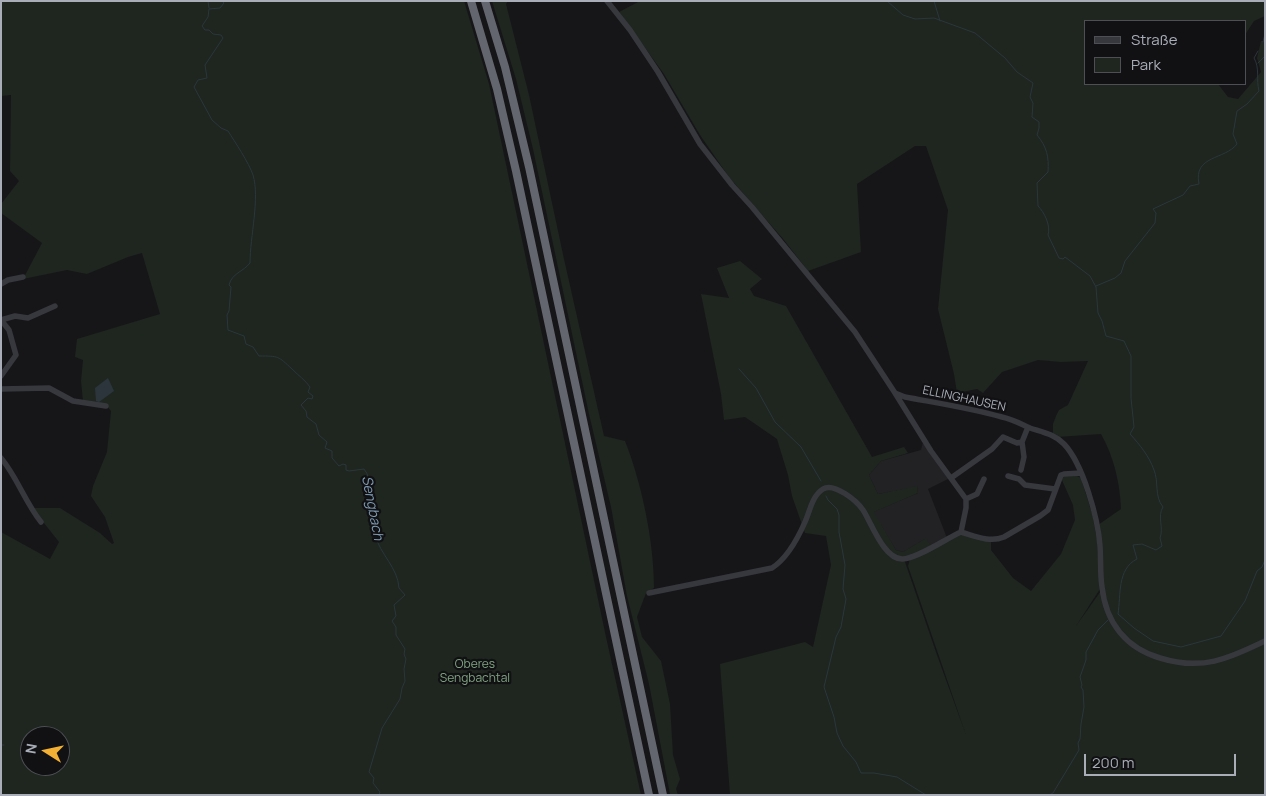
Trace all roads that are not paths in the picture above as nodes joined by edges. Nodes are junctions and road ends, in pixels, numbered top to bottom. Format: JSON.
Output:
{"nodes":[{"id":1,"x":471,"y":1,"type":"edge"},
{"id":2,"x":485,"y":1,"type":"edge"},
{"id":3,"x":607,"y":1,"type":"edge"},
{"id":4,"x":23,"y":277,"type":"dead end"},
{"id":5,"x":1,"y":284,"type":"edge"},
{"id":6,"x":55,"y":306,"type":"dead end"},
{"id":7,"x":1,"y":320,"type":"edge"},
{"id":8,"x":1,"y":376,"type":"edge"},
{"id":9,"x":1,"y":389,"type":"edge"},
{"id":10,"x":895,"y":393,"type":"junction"},
{"id":11,"x":106,"y":406,"type":"dead end"},
{"id":12,"x":1028,"y":427,"type":"junction"},
{"id":13,"x":1022,"y":442,"type":"junction"},
{"id":14,"x":1,"y":458,"type":"edge"},
{"id":15,"x":1021,"y":470,"type":"dead end"},
{"id":16,"x":1081,"y":474,"type":"junction"},
{"id":17,"x":1008,"y":476,"type":"dead end"},
{"id":18,"x":951,"y":478,"type":"junction"},
{"id":19,"x":984,"y":479,"type":"dead end"},
{"id":20,"x":1055,"y":489,"type":"junction"},
{"id":21,"x":966,"y":499,"type":"junction"},
{"id":22,"x":41,"y":522,"type":"dead end"},
{"id":23,"x":961,"y":532,"type":"junction"},
{"id":24,"x":649,"y":593,"type":"dead end"},
{"id":25,"x":1265,"y":641,"type":"edge"},
{"id":26,"x":649,"y":795,"type":"edge"},
{"id":27,"x":662,"y":795,"type":"edge"}],
"edges":[{"from":1,"to":26,"type":"highway"},
{"from":2,"to":27,"type":"highway"},
{"from":3,"to":10,"type":"street"},
{"from":4,"to":5,"type":"street"},
{"from":6,"to":7,"type":"street"},
{"from":7,"to":8,"type":"street"},
{"from":9,"to":11,"type":"street"},
{"from":10,"to":12,"type":"street","name":"ELLINGHAUSEN"},
{"from":10,"to":18,"type":"street"},
{"from":12,"to":13,"type":"street"},
{"from":12,"to":16,"type":"street","name":"ELLINGHAUSEN"},
{"from":13,"to":15,"type":"street"},
{"from":13,"to":18,"type":"street"},
{"from":14,"to":22,"type":"street"},
{"from":16,"to":20,"type":"street"},
{"from":16,"to":25,"type":"street"},
{"from":17,"to":20,"type":"street"},
{"from":18,"to":21,"type":"street"},
{"from":19,"to":21,"type":"street"},
{"from":20,"to":23,"type":"street"},
{"from":21,"to":23,"type":"street"},
{"from":23,"to":24,"type":"street"}]}
